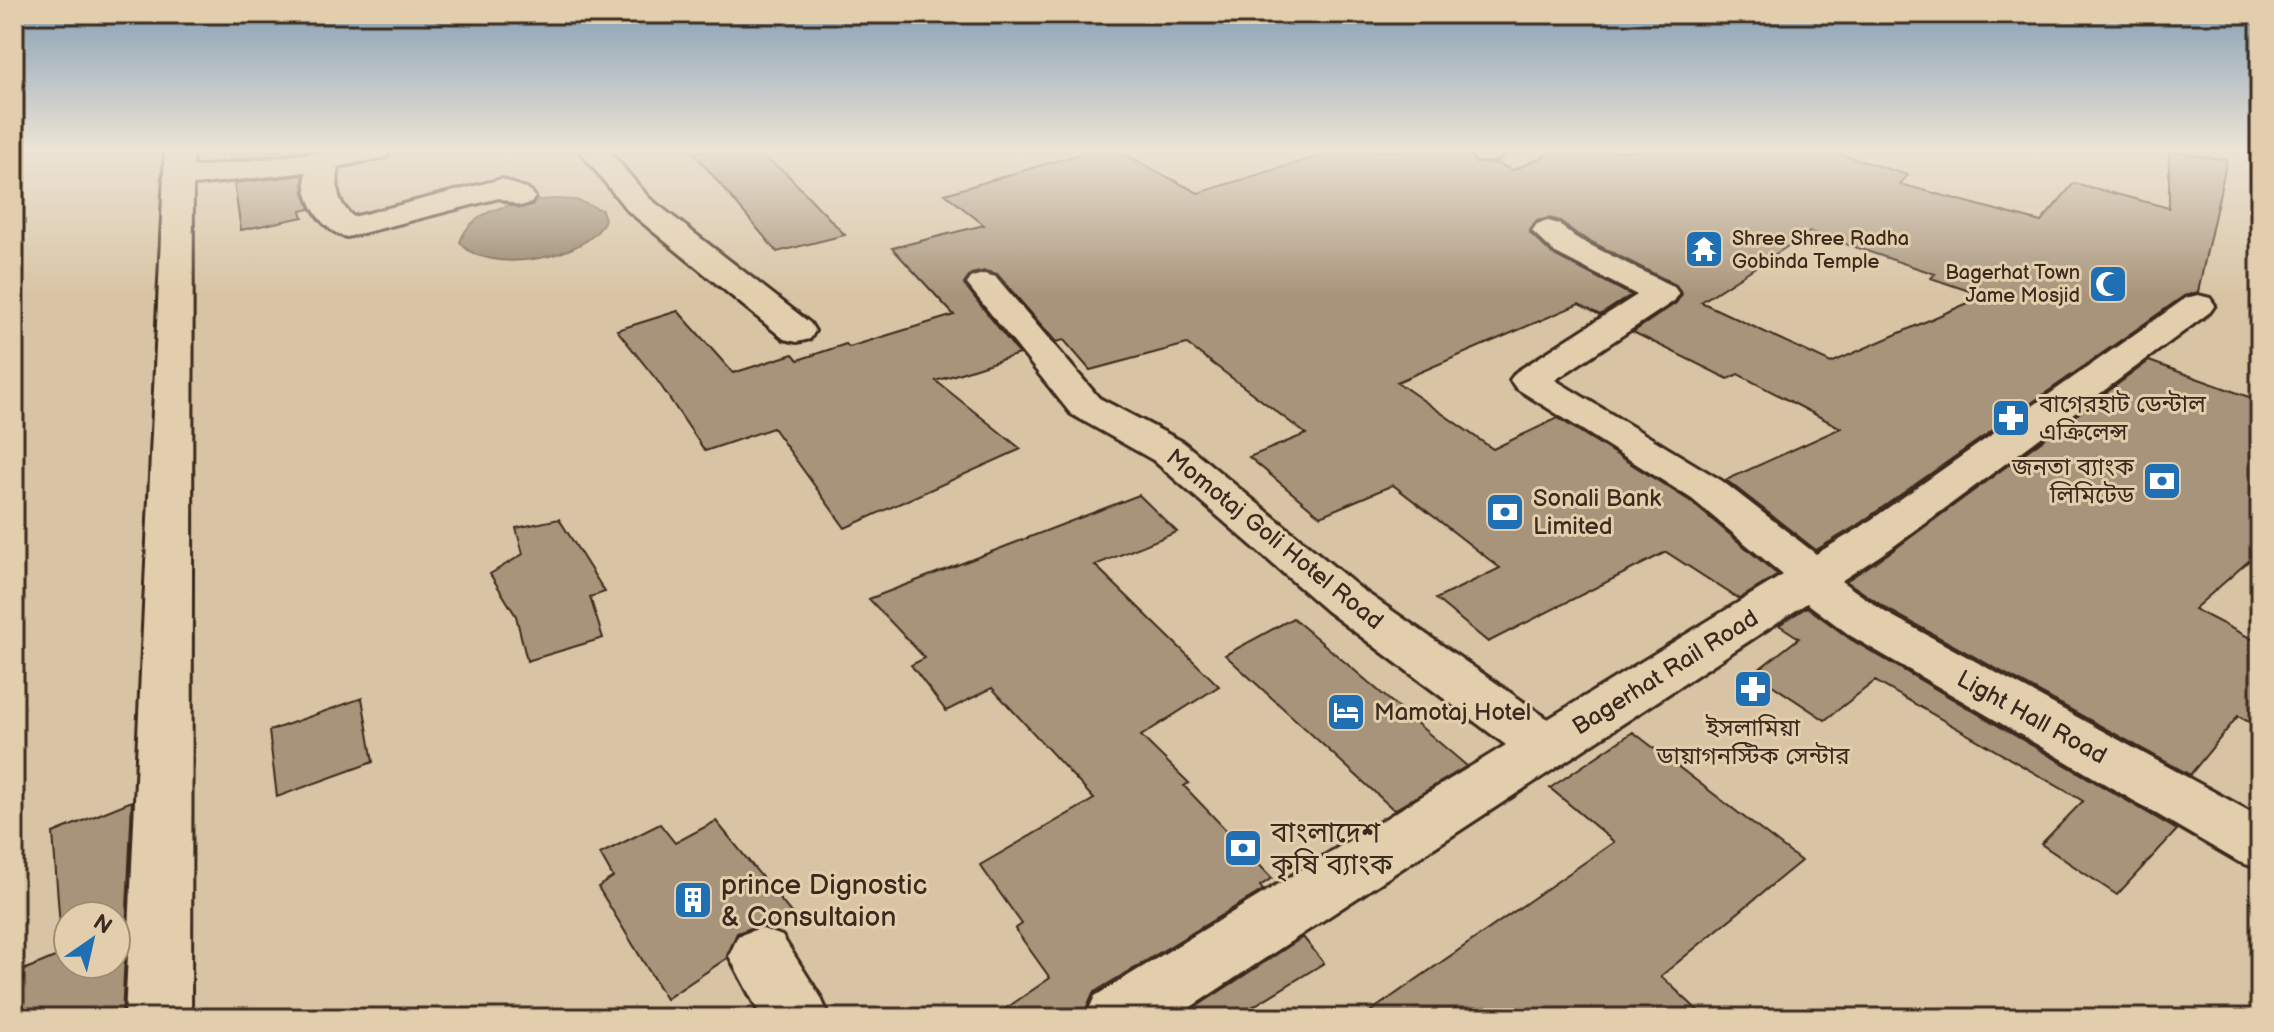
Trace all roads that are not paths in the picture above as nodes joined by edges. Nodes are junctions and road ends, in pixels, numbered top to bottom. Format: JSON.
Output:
{"nodes":[{"id":1,"x":178,"y":199,"type":"edge"},
{"id":2,"x":324,"y":199,"type":"edge"},
{"id":3,"x":459,"y":199,"type":"edge"},
{"id":4,"x":634,"y":199,"type":"edge"},
{"id":5,"x":1548,"y":231,"type":"dead end"},
{"id":6,"x":984,"y":284,"type":"dead end"},
{"id":7,"x":2198,"y":305,"type":"dead end"},
{"id":8,"x":797,"y":331,"type":"dead end"},
{"id":9,"x":1812,"y":579,"type":"junction"},
{"id":10,"x":1548,"y":747,"type":"junction"},
{"id":11,"x":2260,"y":845,"type":"edge"},
{"id":12,"x":760,"y":956,"type":"dead end"},
{"id":13,"x":158,"y":1018,"type":"edge"},
{"id":14,"x":797,"y":1018,"type":"edge"},
{"id":15,"x":1118,"y":1018,"type":"edge"}],
"edges":[{"from":1,"to":13,"type":"street"},
{"from":2,"to":3,"type":"street"},
{"from":4,"to":8,"type":"street"},
{"from":5,"to":9,"type":"street","name":"Light Hall Road"},
{"from":6,"to":10,"type":"street","name":"Momotaj Goli Hotel Road"},
{"from":7,"to":9,"type":"street","name":"Bagerhat Rail Road"},
{"from":9,"to":10,"type":"street","name":"Bagerhat Rail Road"},
{"from":9,"to":11,"type":"street","name":"Light Hall Road"},
{"from":10,"to":15,"type":"street","name":"Bagerhat Rail Road"},
{"from":12,"to":14,"type":"street"}]}
